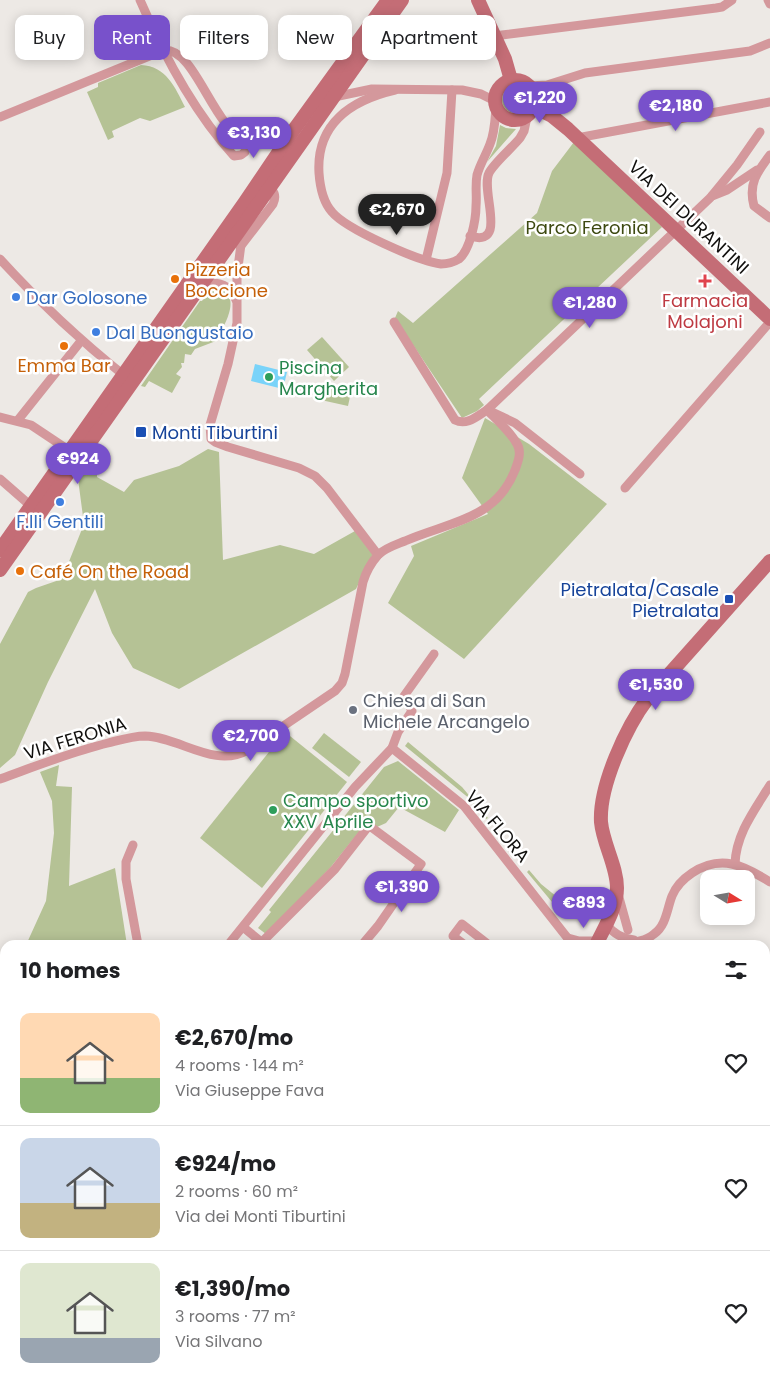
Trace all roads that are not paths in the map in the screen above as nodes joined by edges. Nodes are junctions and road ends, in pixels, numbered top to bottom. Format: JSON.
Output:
{"nodes":[{"id":1,"x":140,"y":0,"type":"edge"},
{"id":2,"x":388,"y":0,"type":"edge"},
{"id":3,"x":402,"y":0,"type":"edge"},
{"id":4,"x":478,"y":0,"type":"edge"},
{"id":5,"x":732,"y":0,"type":"edge"},
{"id":6,"x":768,"y":0,"type":"edge"},
{"id":7,"x":770,"y":4,"type":"edge"},
{"id":8,"x":147,"y":15,"type":"edge"},
{"id":9,"x":485,"y":15,"type":"edge"},
{"id":10,"x":496,"y":36,"type":"edge"},
{"id":11,"x":496,"y":40,"type":"edge"},
{"id":12,"x":770,"y":44,"type":"edge"},
{"id":13,"x":170,"y":50,"type":"edge"},
{"id":14,"x":140,"y":60,"type":"edge"},
{"id":15,"x":170,"y":60,"type":"edge"},
{"id":16,"x":511,"y":80,"type":"junction"},
{"id":17,"x":529,"y":86,"type":"junction"},
{"id":18,"x":395,"y":90,"type":"junction"},
{"id":19,"x":452,"y":90,"type":"junction"},
{"id":20,"x":329,"y":93,"type":"junction"},
{"id":21,"x":770,"y":102,"type":"edge"},
{"id":22,"x":496,"y":104,"type":"junction"},
{"id":23,"x":530,"y":112,"type":"junction"},
{"id":24,"x":0,"y":117,"type":"edge"},
{"id":25,"x":293,"y":131,"type":"junction"},
{"id":26,"x":760,"y":132,"type":"dead end"},
{"id":27,"x":577,"y":138,"type":"junction"},
{"id":28,"x":248,"y":140,"type":"junction"},
{"id":29,"x":770,"y":155,"type":"edge"},
{"id":30,"x":758,"y":170,"type":"junction"},
{"id":31,"x":265,"y":184,"type":"junction"},
{"id":32,"x":710,"y":198,"type":"junction"},
{"id":33,"x":770,"y":218,"type":"edge"},
{"id":34,"x":244,"y":225,"type":"junction"},
{"id":35,"x":675,"y":231,"type":"junction"},
{"id":36,"x":470,"y":236,"type":"junction"},
{"id":37,"x":240,"y":248,"type":"junction"},
{"id":38,"x":224,"y":254,"type":"junction"},
{"id":39,"x":0,"y":259,"type":"edge"},
{"id":40,"x":426,"y":260,"type":"junction"},
{"id":41,"x":202,"y":284,"type":"junction"},
{"id":42,"x":236,"y":300,"type":"junction"},
{"id":43,"x":770,"y":320,"type":"edge"},
{"id":44,"x":394,"y":322,"type":"dead end"},
{"id":45,"x":81,"y":341,"type":"junction"},
{"id":46,"x":128,"y":379,"type":"junction"},
{"id":47,"x":487,"y":410,"type":"junction"},
{"id":48,"x":0,"y":416,"type":"edge"},
{"id":49,"x":18,"y":420,"type":"junction"},
{"id":50,"x":70,"y":451,"type":"junction"},
{"id":51,"x":580,"y":474,"type":"dead end"},
{"id":52,"x":0,"y":479,"type":"edge"},
{"id":53,"x":625,"y":488,"type":"dead end"},
{"id":54,"x":32,"y":507,"type":"junction"},
{"id":55,"x":0,"y":550,"type":"edge"},
{"id":56,"x":378,"y":555,"type":"junction"},
{"id":57,"x":770,"y":561,"type":"edge"},
{"id":58,"x":0,"y":570,"type":"edge"},
{"id":59,"x":434,"y":654,"type":"dead end"},
{"id":60,"x":392,"y":748,"type":"junction"},
{"id":61,"x":0,"y":779,"type":"edge"},
{"id":62,"x":770,"y":785,"type":"edge"},
{"id":63,"x":133,"y":845,"type":"dead end"},
{"id":64,"x":735,"y":864,"type":"junction"},
{"id":65,"x":770,"y":882,"type":"edge"},
{"id":66,"x":617,"y":888,"type":"junction"},
{"id":67,"x":606,"y":924,"type":"junction"},
{"id":68,"x":243,"y":927,"type":"junction"},
{"id":69,"x":628,"y":930,"type":"junction"},
{"id":70,"x":566,"y":936,"type":"junction"},
{"id":71,"x":137,"y":940,"type":"edge"},
{"id":72,"x":232,"y":940,"type":"edge"},
{"id":73,"x":259,"y":940,"type":"edge"},
{"id":74,"x":268,"y":940,"type":"edge"},
{"id":75,"x":366,"y":940,"type":"edge"},
{"id":76,"x":458,"y":940,"type":"edge"},
{"id":77,"x":480,"y":940,"type":"edge"},
{"id":78,"x":569,"y":940,"type":"edge"},
{"id":79,"x":575,"y":940,"type":"edge"},
{"id":80,"x":598,"y":940,"type":"edge"},
{"id":81,"x":639,"y":940,"type":"junction"}],
"edges":[{"from":1,"to":8,"type":"street"},
{"from":2,"to":20,"type":"main road"},
{"from":3,"to":20,"type":"main road"},
{"from":4,"to":9,"type":"main road"},
{"from":5,"to":10,"type":"street"},
{"from":6,"to":7,"type":"street"},
{"from":11,"to":16,"type":"main road"},
{"from":12,"to":17,"type":"street"},
{"from":13,"to":28,"type":"street"},
{"from":14,"to":24,"type":"street"},
{"from":15,"to":28,"type":"street"},
{"from":16,"to":17,"type":"main road"},
{"from":16,"to":22,"type":"main road"},
{"from":17,"to":23,"type":"main road"},
{"from":18,"to":19,"type":"street"},
{"from":18,"to":20,"type":"street"},
{"from":18,"to":40,"type":"street"},
{"from":19,"to":22,"type":"street"},
{"from":19,"to":40,"type":"street"},
{"from":20,"to":25,"type":"main road"},
{"from":20,"to":31,"type":"main road"},
{"from":21,"to":27,"type":"street"},
{"from":22,"to":23,"type":"main road","name":"VIA DEI DURANTINI"},
{"from":22,"to":36,"type":"street"},
{"from":23,"to":27,"type":"main road","name":"VIA DEI DURANTINI"},
{"from":23,"to":36,"type":"street"},
{"from":25,"to":28,"type":"street"},
{"from":25,"to":31,"type":"main road"},
{"from":26,"to":32,"type":"street"},
{"from":27,"to":35,"type":"main road","name":"VIA DEI DURANTINI"},
{"from":29,"to":30,"type":"street"},
{"from":30,"to":32,"type":"street"},
{"from":30,"to":33,"type":"street"},
{"from":31,"to":34,"type":"main road"},
{"from":31,"to":37,"type":"street"},
{"from":31,"to":46,"type":"main road"},
{"from":32,"to":35,"type":"street"},
{"from":34,"to":37,"type":"street"},
{"from":34,"to":38,"type":"main road"},
{"from":35,"to":43,"type":"main road","name":"VIA DEI DURANTINI"},
{"from":35,"to":47,"type":"street"},
{"from":36,"to":40,"type":"street"},
{"from":37,"to":38,"type":"street"},
{"from":37,"to":42,"type":"street"},
{"from":38,"to":41,"type":"main road"},
{"from":39,"to":45,"type":"street"},
{"from":41,"to":42,"type":"street"},
{"from":41,"to":46,"type":"main road"},
{"from":42,"to":56,"type":"street"},
{"from":43,"to":53,"type":"street"},
{"from":44,"to":47,"type":"street"},
{"from":45,"to":46,"type":"street"},
{"from":45,"to":49,"type":"street"},
{"from":46,"to":50,"type":"main road"},
{"from":46,"to":58,"type":"main road"},
{"from":47,"to":51,"type":"street"},
{"from":47,"to":56,"type":"street"},
{"from":48,"to":49,"type":"street"},
{"from":49,"to":50,"type":"street"},
{"from":50,"to":54,"type":"main road"},
{"from":52,"to":54,"type":"street"},
{"from":54,"to":55,"type":"main road"},
{"from":56,"to":61,"type":"street","name":"VIA FERONIA"},
{"from":57,"to":66,"type":"main road"},
{"from":59,"to":60,"type":"street"},
{"from":60,"to":68,"type":"street"},
{"from":60,"to":70,"type":"street","name":"VIA FLORA"},
{"from":62,"to":64,"type":"street"},
{"from":63,"to":71,"type":"street"},
{"from":64,"to":65,"type":"street"},
{"from":64,"to":81,"type":"street"},
{"from":66,"to":67,"type":"main road"},
{"from":66,"to":69,"type":"street"},
{"from":67,"to":69,"type":"street"},
{"from":67,"to":80,"type":"main road"},
{"from":67,"to":81,"type":"street"},
{"from":68,"to":72,"type":"street"},
{"from":68,"to":73,"type":"street"},
{"from":69,"to":81,"type":"street"},
{"from":70,"to":78,"type":"street","name":"VIA FLORA"},
{"from":70,"to":79,"type":"street"},
{"from":74,"to":75,"type":"street"},
{"from":76,"to":77,"type":"street"}]}
